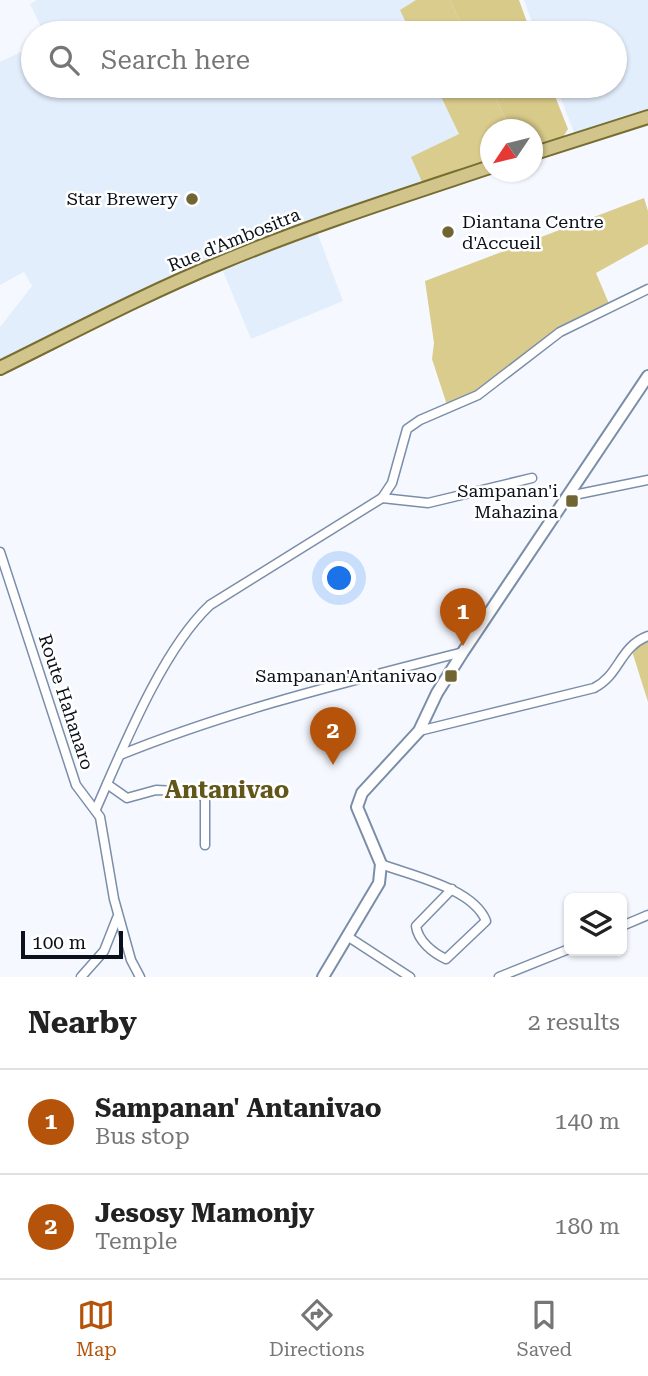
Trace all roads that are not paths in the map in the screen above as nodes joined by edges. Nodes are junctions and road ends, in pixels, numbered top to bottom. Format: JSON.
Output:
{"nodes":[{"id":1,"x":648,"y":117,"type":"edge"},
{"id":2,"x":543,"y":151,"type":"edge"},
{"id":3,"x":480,"y":171,"type":"edge"},
{"id":4,"x":648,"y":289,"type":"edge"},
{"id":5,"x":0,"y":368,"type":"edge"},
{"id":6,"x":648,"y":376,"type":"edge"},
{"id":7,"x":532,"y":478,"type":"dead end"},
{"id":8,"x":648,"y":480,"type":"edge"},
{"id":9,"x":569,"y":496,"type":"junction"},
{"id":10,"x":382,"y":498,"type":"junction"},
{"id":11,"x":0,"y":552,"type":"edge"},
{"id":12,"x":648,"y":636,"type":"edge"},
{"id":13,"x":463,"y":652,"type":"junction"},
{"id":14,"x":419,"y":731,"type":"junction"},
{"id":15,"x":120,"y":755,"type":"junction"},
{"id":16,"x":107,"y":784,"type":"junction"},
{"id":17,"x":96,"y":809,"type":"junction"},
{"id":18,"x":205,"y":845,"type":"dead end"},
{"id":19,"x":381,"y":864,"type":"junction"},
{"id":20,"x":453,"y":888,"type":"junction"},
{"id":21,"x":118,"y":915,"type":"junction"},
{"id":22,"x":648,"y":915,"type":"edge"},
{"id":23,"x":627,"y":924,"type":"edge"},
{"id":24,"x":347,"y":936,"type":"junction"},
{"id":25,"x":564,"y":951,"type":"edge"},
{"id":26,"x":81,"y":977,"type":"edge"},
{"id":27,"x":140,"y":977,"type":"edge"},
{"id":28,"x":323,"y":977,"type":"edge"},
{"id":29,"x":410,"y":977,"type":"edge"},
{"id":30,"x":499,"y":977,"type":"edge"}],
"edges":[{"from":1,"to":2,"type":"main road"},
{"from":3,"to":5,"type":"main road","name":"Rue d'Ambositra"},
{"from":4,"to":10,"type":"street"},
{"from":6,"to":9,"type":"main road"},
{"from":7,"to":10,"type":"street"},
{"from":8,"to":9,"type":"street"},
{"from":9,"to":13,"type":"main road"},
{"from":10,"to":15,"type":"street"},
{"from":11,"to":17,"type":"street","name":"Route Hahanaro"},
{"from":12,"to":14,"type":"street"},
{"from":13,"to":14,"type":"main road"},
{"from":13,"to":15,"type":"street"},
{"from":14,"to":19,"type":"main road"},
{"from":15,"to":16,"type":"street"},
{"from":16,"to":17,"type":"street"},
{"from":16,"to":18,"type":"street"},
{"from":17,"to":21,"type":"street","name":"Route Hahanaro"},
{"from":19,"to":20,"type":"street"},
{"from":19,"to":24,"type":"main road"},
{"from":20,"to":20,"type":"street"},
{"from":21,"to":26,"type":"street"},
{"from":21,"to":27,"type":"street","name":"Route Hahanaro"},
{"from":22,"to":23,"type":"street"},
{"from":24,"to":28,"type":"main road"},
{"from":24,"to":29,"type":"street"},
{"from":25,"to":30,"type":"street"}]}
